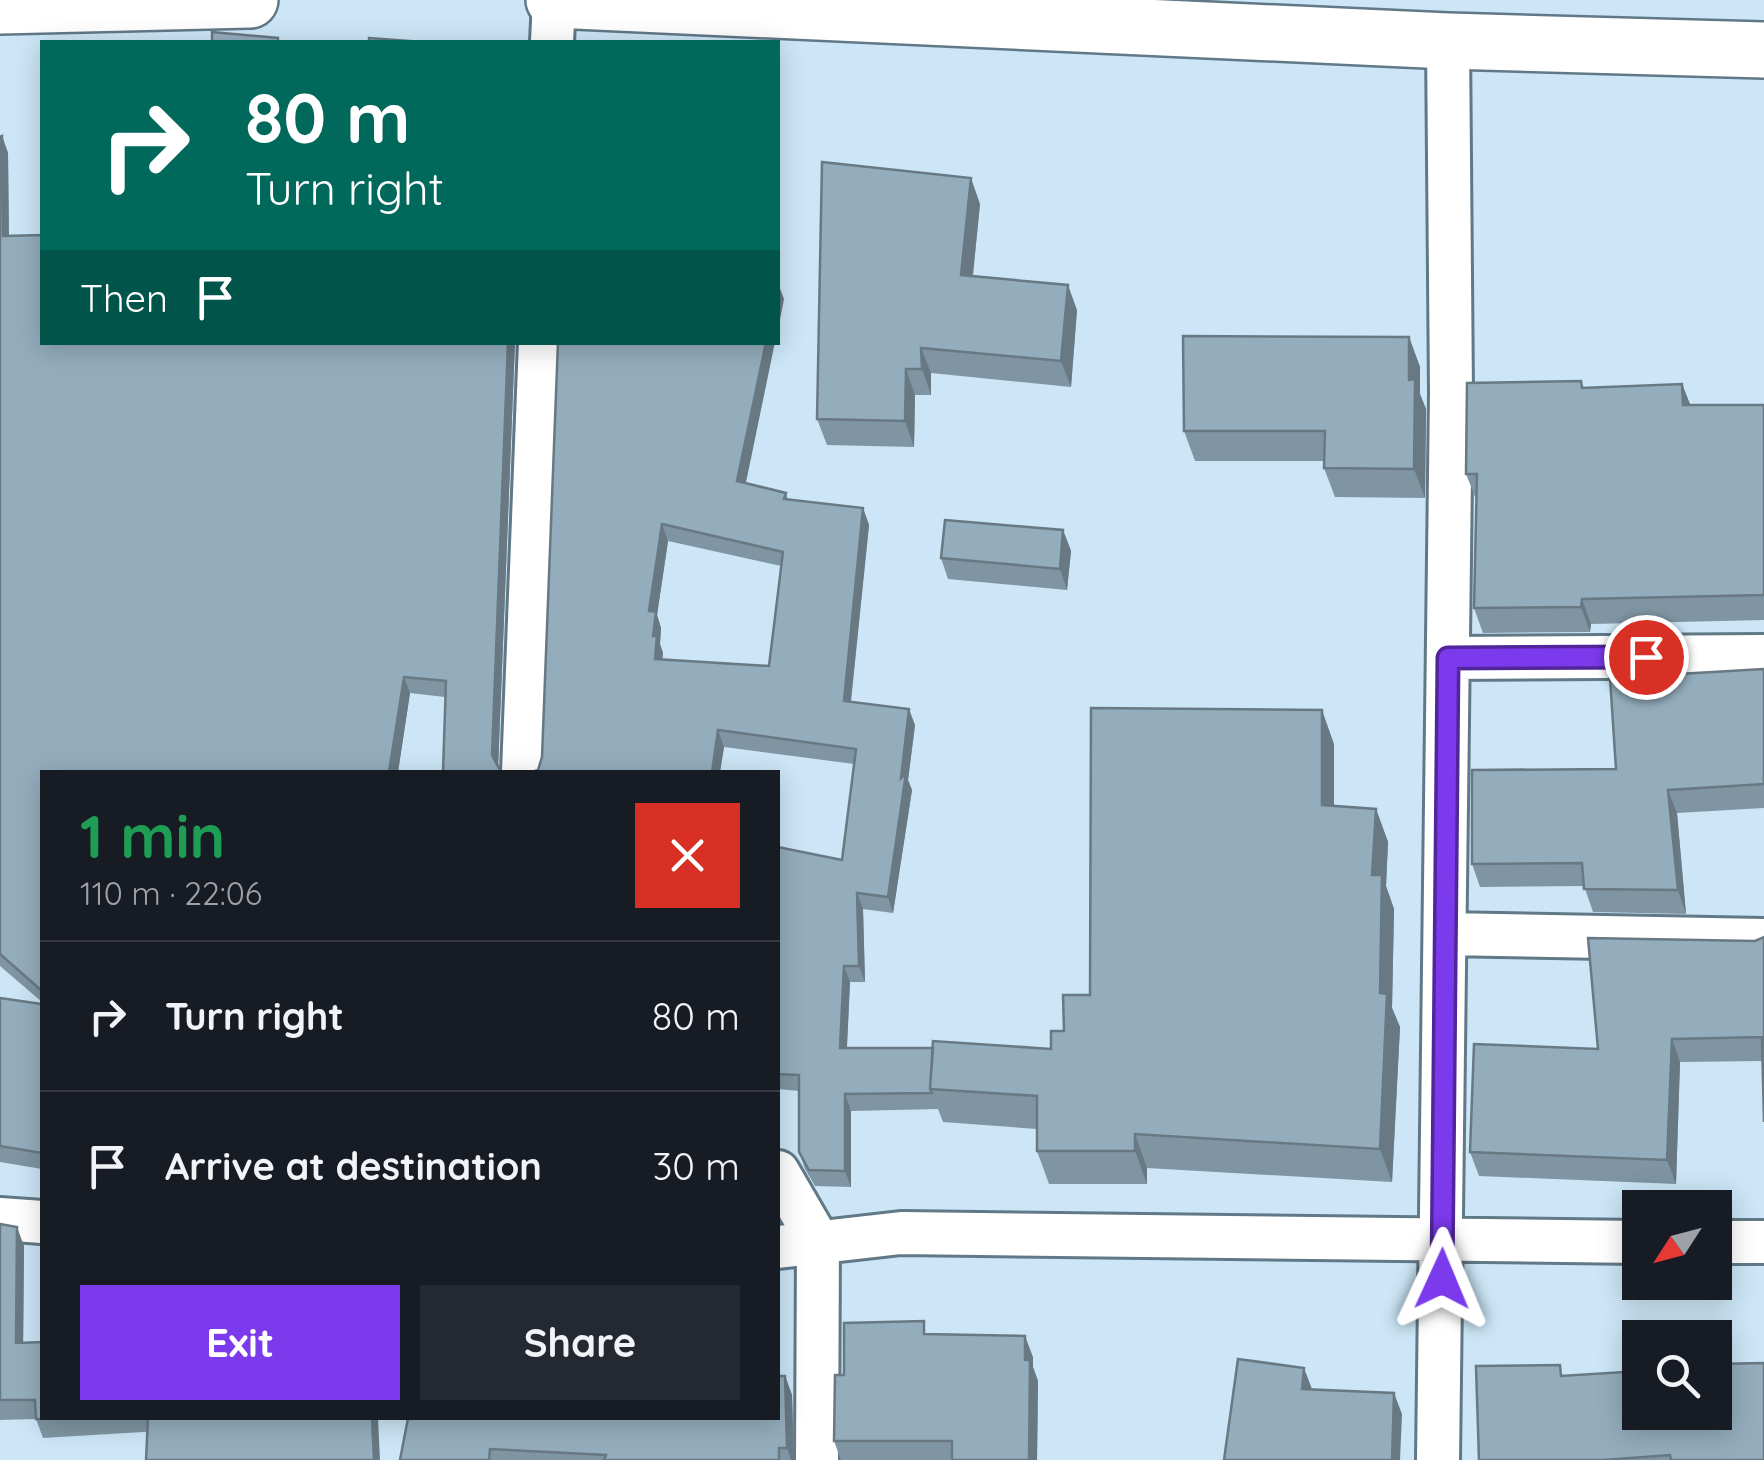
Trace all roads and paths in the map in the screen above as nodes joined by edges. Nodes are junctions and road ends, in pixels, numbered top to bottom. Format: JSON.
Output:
{"nodes":[{"id":1,"x":250,"y":0,"type":"edge"},
{"id":2,"x":554,"y":0,"type":"edge"},
{"id":3,"x":0,"y":6,"type":"edge"},
{"id":4,"x":974,"y":10,"type":"edge"},
{"id":5,"x":552,"y":40,"type":"edge"},
{"id":6,"x":1448,"y":41,"type":"junction"},
{"id":7,"x":1764,"y":50,"type":"edge"},
{"id":8,"x":540,"y":345,"type":"edge"},
{"id":9,"x":1764,"y":656,"type":"edge"},
{"id":10,"x":1448,"y":658,"type":"junction"},
{"id":11,"x":523,"y":770,"type":"edge"},
{"id":12,"x":1445,"y":934,"type":"junction"},
{"id":13,"x":1764,"y":940,"type":"edge"},
{"id":14,"x":780,"y":1179,"type":"edge"},
{"id":15,"x":0,"y":1219,"type":"edge"},
{"id":16,"x":40,"y":1222,"type":"edge"},
{"id":17,"x":1443,"y":1242,"type":"junction"},
{"id":18,"x":1622,"y":1242,"type":"edge"},
{"id":19,"x":1732,"y":1242,"type":"edge"},
{"id":20,"x":1764,"y":1242,"type":"edge"},
{"id":21,"x":798,"y":1244,"type":"edge"},
{"id":22,"x":817,"y":1460,"type":"edge"},
{"id":23,"x":1438,"y":1460,"type":"edge"}],
"edges":[{"from":1,"to":3,"type":"main road"},
{"from":2,"to":4,"type":"main road"},
{"from":2,"to":5,"type":"street"},
{"from":4,"to":6,"type":"main road"},
{"from":6,"to":7,"type":"main road"},
{"from":6,"to":10,"type":"street"},
{"from":8,"to":11,"type":"street"},
{"from":9,"to":10,"type":"street"},
{"from":10,"to":12,"type":"street"},
{"from":12,"to":13,"type":"street"},
{"from":12,"to":17,"type":"street"},
{"from":14,"to":21,"type":"street"},
{"from":15,"to":16,"type":"street"},
{"from":17,"to":18,"type":"street"},
{"from":17,"to":21,"type":"street"},
{"from":17,"to":23,"type":"street"},
{"from":19,"to":20,"type":"street"},
{"from":21,"to":22,"type":"street"}]}
